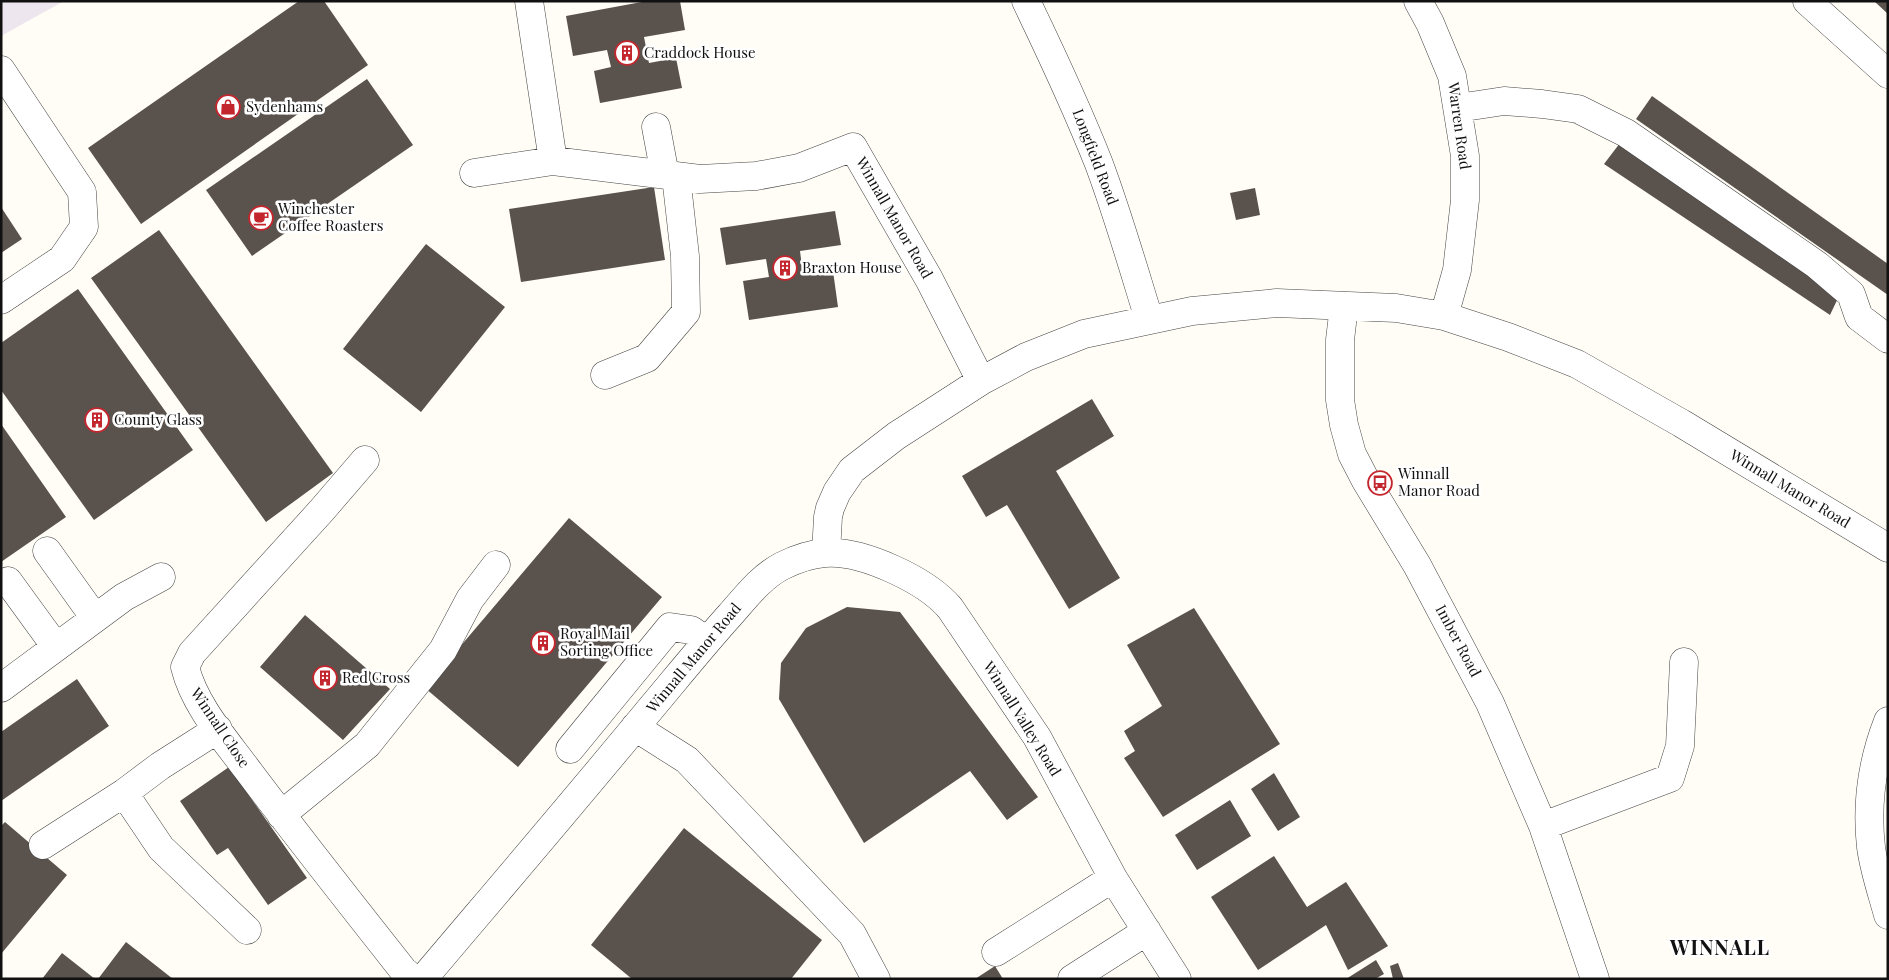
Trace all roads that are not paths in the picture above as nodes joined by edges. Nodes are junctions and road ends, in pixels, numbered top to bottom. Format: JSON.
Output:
{"nodes":[{"id":1,"x":529,"y":1,"type":"edge"},
{"id":2,"x":1026,"y":1,"type":"edge"},
{"id":3,"x":1418,"y":1,"type":"edge"},
{"id":4,"x":1807,"y":1,"type":"edge"},
{"id":5,"x":1,"y":70,"type":"edge"},
{"id":6,"x":1888,"y":74,"type":"edge"},
{"id":7,"x":1458,"y":108,"type":"junction"},
{"id":8,"x":656,"y":127,"type":"dead end"},
{"id":9,"x":553,"y":162,"type":"junction"},
{"id":10,"x":474,"y":172,"type":"dead end"},
{"id":11,"x":671,"y":175,"type":"junction"},
{"id":12,"x":1,"y":300,"type":"edge"},
{"id":13,"x":1344,"y":306,"type":"junction"},
{"id":14,"x":1444,"y":316,"type":"junction"},
{"id":15,"x":1149,"y":319,"type":"junction"},
{"id":16,"x":1888,"y":339,"type":"edge"},
{"id":17,"x":605,"y":375,"type":"dead end"},
{"id":18,"x":981,"y":381,"type":"junction"},
{"id":19,"x":365,"y":460,"type":"dead end"},
{"id":20,"x":1888,"y":548,"type":"edge"},
{"id":21,"x":47,"y":551,"type":"dead end"},
{"id":22,"x":826,"y":553,"type":"junction"},
{"id":23,"x":496,"y":565,"type":"dead end"},
{"id":24,"x":161,"y":577,"type":"dead end"},
{"id":25,"x":8,"y":581,"type":"dead end"},
{"id":26,"x":95,"y":618,"type":"junction"},
{"id":27,"x":707,"y":641,"type":"junction"},
{"id":28,"x":56,"y":647,"type":"junction"},
{"id":29,"x":1684,"y":662,"type":"dead end"},
{"id":30,"x":1,"y":688,"type":"edge"},
{"id":31,"x":1888,"y":721,"type":"edge"},
{"id":32,"x":636,"y":727,"type":"junction"},
{"id":33,"x":218,"y":729,"type":"junction"},
{"id":34,"x":570,"y":749,"type":"dead end"},
{"id":35,"x":124,"y":793,"type":"junction"},
{"id":36,"x":281,"y":815,"type":"junction"},
{"id":37,"x":1543,"y":826,"type":"junction"},
{"id":38,"x":43,"y":845,"type":"dead end"},
{"id":39,"x":1113,"y":878,"type":"junction"},
{"id":40,"x":1888,"y":915,"type":"edge"},
{"id":41,"x":247,"y":930,"type":"dead end"},
{"id":42,"x":1147,"y":931,"type":"junction"},
{"id":43,"x":996,"y":952,"type":"dead end"},
{"id":44,"x":413,"y":979,"type":"edge"},
{"id":45,"x":423,"y":979,"type":"edge"},
{"id":46,"x":876,"y":979,"type":"edge"},
{"id":47,"x":1072,"y":979,"type":"edge"},
{"id":48,"x":1177,"y":979,"type":"edge"},
{"id":49,"x":1595,"y":979,"type":"edge"}],
"edges":[{"from":1,"to":9,"type":"street"},
{"from":2,"to":15,"type":"street","name":"Longfield Road"},
{"from":3,"to":7,"type":"street","name":"Warren Road"},
{"from":4,"to":6,"type":"street"},
{"from":5,"to":12,"type":"street"},
{"from":7,"to":14,"type":"street","name":"Warren Road"},
{"from":7,"to":16,"type":"street"},
{"from":8,"to":11,"type":"street"},
{"from":9,"to":10,"type":"street","name":"Winnall Manor Road"},
{"from":9,"to":11,"type":"street","name":"Winnall Manor Road"},
{"from":11,"to":17,"type":"street"},
{"from":11,"to":18,"type":"street","name":"Winnall Manor Road"},
{"from":13,"to":14,"type":"street","name":"Winnall Manor Road"},
{"from":13,"to":15,"type":"street","name":"Winnall Manor Road"},
{"from":13,"to":37,"type":"street","name":"Imber Road"},
{"from":14,"to":20,"type":"street","name":"Winnall Manor Road"},
{"from":15,"to":18,"type":"street","name":"Winnall Manor Road"},
{"from":18,"to":22,"type":"street","name":"Winnall Manor Road"},
{"from":19,"to":33,"type":"street","name":"Winnall Close"},
{"from":21,"to":26,"type":"street"},
{"from":22,"to":27,"type":"street","name":"Winnall Manor Road"},
{"from":22,"to":39,"type":"street","name":"Winnall Valley Road"},
{"from":23,"to":36,"type":"street"},
{"from":24,"to":26,"type":"street"},
{"from":25,"to":28,"type":"street"},
{"from":26,"to":28,"type":"street"},
{"from":27,"to":32,"type":"street","name":"Winnall Manor Road"},
{"from":27,"to":34,"type":"street"},
{"from":28,"to":30,"type":"street"},
{"from":29,"to":37,"type":"street"},
{"from":31,"to":40,"type":"street"},
{"from":32,"to":45,"type":"street","name":"Winnall Manor Road"},
{"from":32,"to":46,"type":"street"},
{"from":33,"to":35,"type":"street"},
{"from":33,"to":36,"type":"street","name":"Winnall Close"},
{"from":35,"to":38,"type":"street"},
{"from":35,"to":41,"type":"street"},
{"from":36,"to":44,"type":"street","name":"Winnall Close"},
{"from":37,"to":49,"type":"street","name":"Imber Road"},
{"from":39,"to":42,"type":"street","name":"Winnall Valley Road"},
{"from":39,"to":43,"type":"street"},
{"from":42,"to":47,"type":"street"},
{"from":42,"to":48,"type":"street","name":"Winnall Valley Road"}]}
